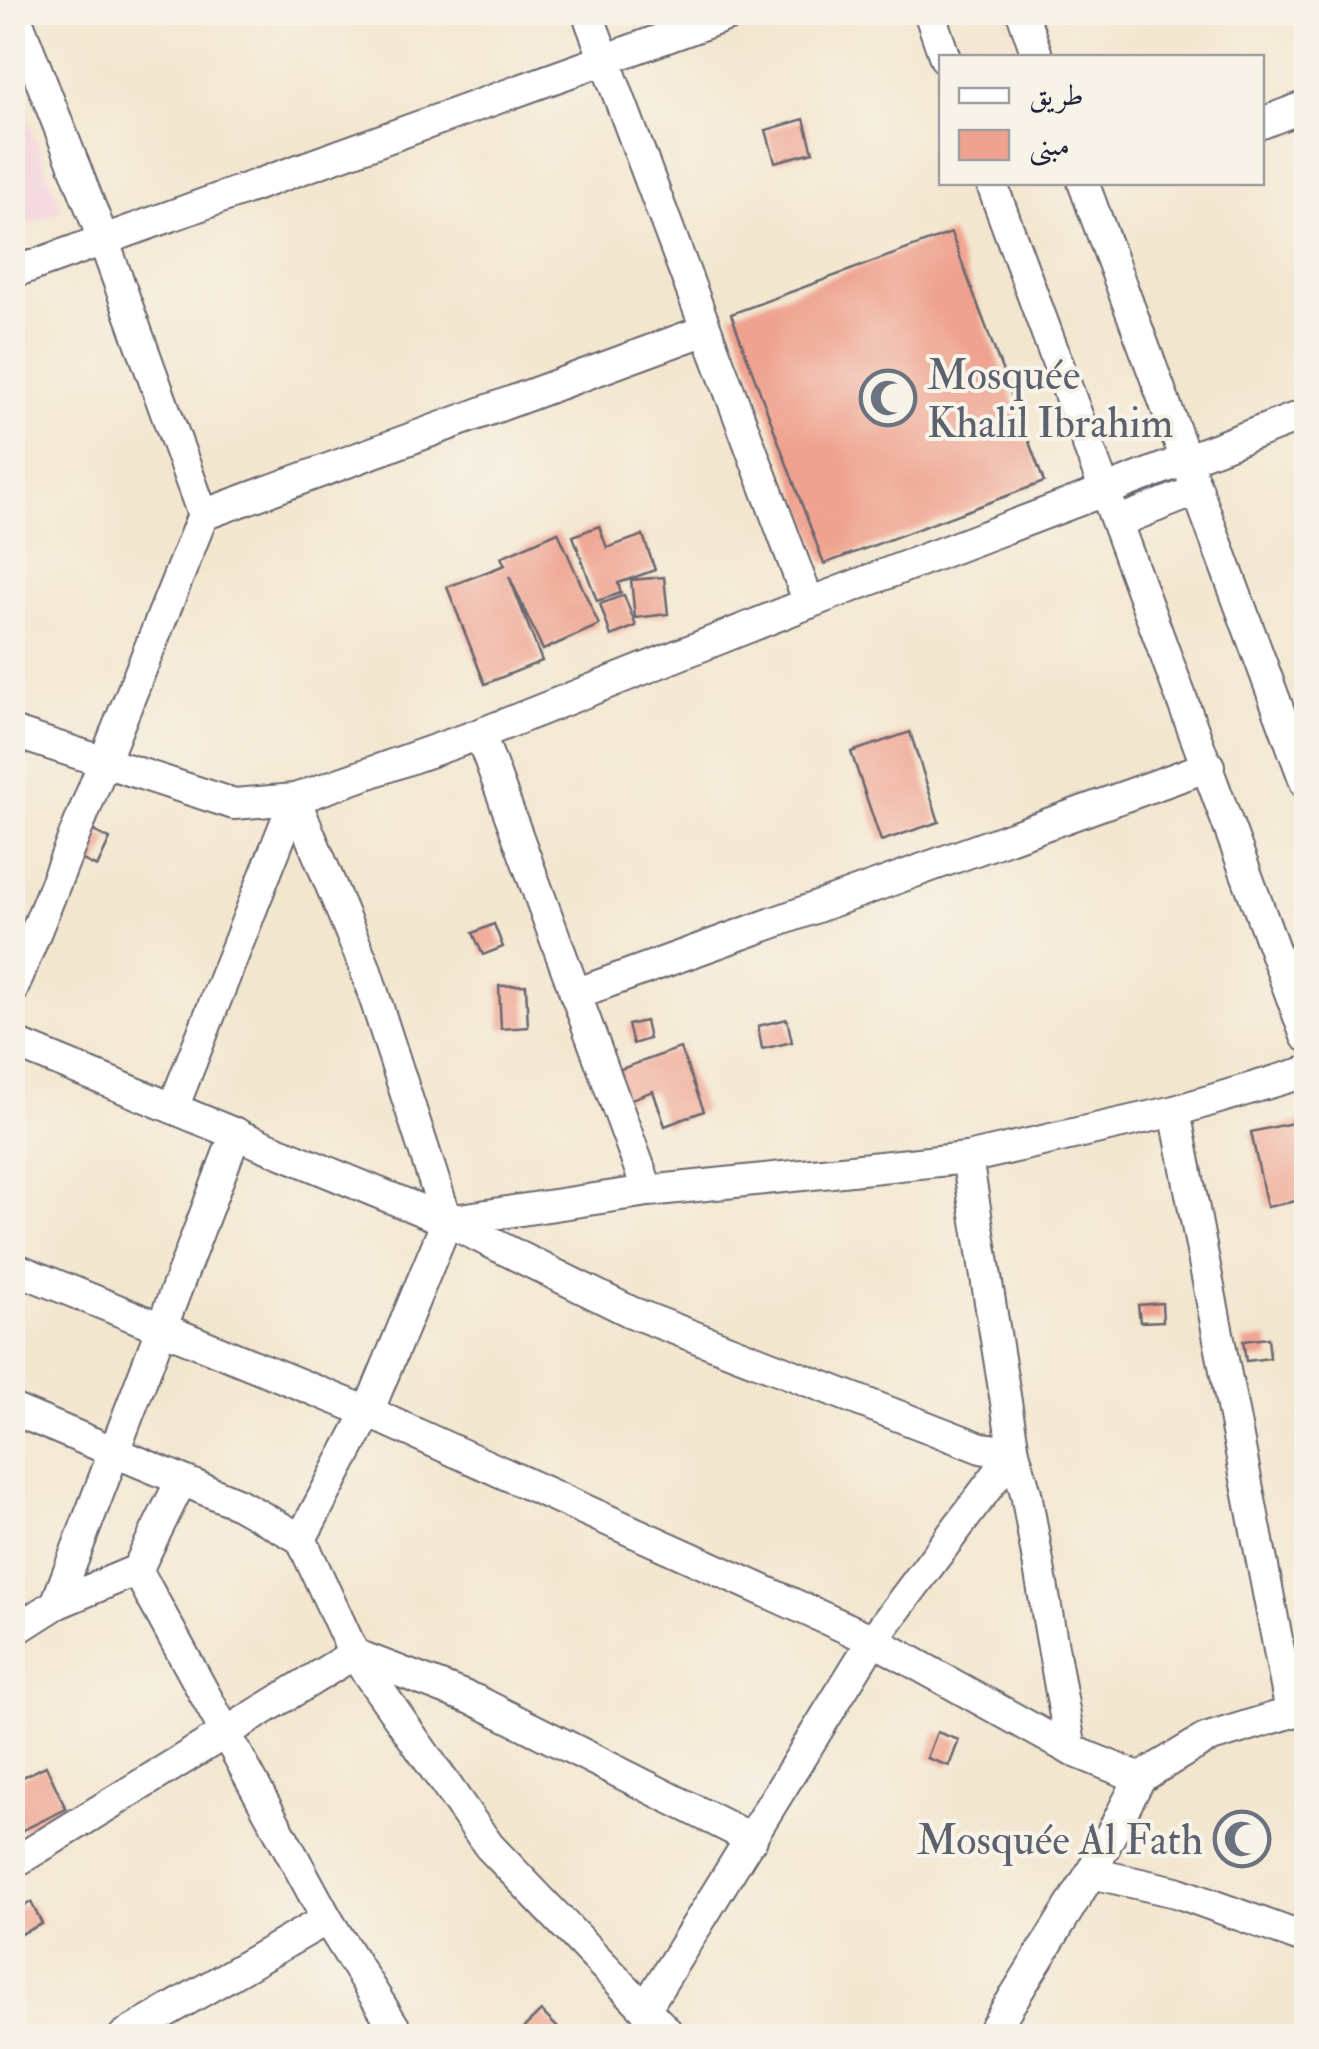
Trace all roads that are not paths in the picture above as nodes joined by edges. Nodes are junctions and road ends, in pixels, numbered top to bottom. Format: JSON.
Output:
{"nodes":[{"id":1,"x":14,"y":12,"type":"edge"},
{"id":2,"x":587,"y":12,"type":"edge"},
{"id":3,"x":737,"y":12,"type":"edge"},
{"id":4,"x":928,"y":12,"type":"edge"},
{"id":5,"x":1022,"y":12,"type":"edge"},
{"id":6,"x":944,"y":55,"type":"edge"},
{"id":7,"x":1037,"y":55,"type":"edge"},
{"id":8,"x":609,"y":60,"type":"junction"},
{"id":9,"x":1306,"y":106,"type":"edge"},
{"id":10,"x":1264,"y":122,"type":"edge"},
{"id":11,"x":993,"y":185,"type":"edge"},
{"id":12,"x":1092,"y":185,"type":"edge"},
{"id":13,"x":103,"y":239,"type":"junction"},
{"id":14,"x":12,"y":274,"type":"edge"},
{"id":15,"x":706,"y":330,"type":"junction"},
{"id":16,"x":1306,"y":414,"type":"edge"},
{"id":17,"x":1186,"y":460,"type":"junction"},
{"id":18,"x":1198,"y":490,"type":"junction"},
{"id":19,"x":1106,"y":491,"type":"junction"},
{"id":20,"x":202,"y":515,"type":"junction"},
{"id":21,"x":1117,"y":522,"type":"junction"},
{"id":22,"x":809,"y":603,"type":"junction"},
{"id":23,"x":1296,"y":722,"type":"edge"},
{"id":24,"x":12,"y":732,"type":"edge"},
{"id":25,"x":480,"y":734,"type":"junction"},
{"id":26,"x":107,"y":764,"type":"junction"},
{"id":27,"x":1209,"y":766,"type":"junction"},
{"id":28,"x":1306,"y":784,"type":"edge"},
{"id":29,"x":295,"y":800,"type":"junction"},
{"id":30,"x":12,"y":991,"type":"edge"},
{"id":31,"x":575,"y":994,"type":"junction"},
{"id":32,"x":1306,"y":1036,"type":"edge"},
{"id":33,"x":12,"y":1042,"type":"edge"},
{"id":34,"x":1306,"y":1072,"type":"edge"},
{"id":35,"x":173,"y":1108,"type":"junction"},
{"id":36,"x":1175,"y":1111,"type":"junction"},
{"id":37,"x":236,"y":1133,"type":"junction"},
{"id":38,"x":967,"y":1158,"type":"junction"},
{"id":39,"x":648,"y":1191,"type":"junction"},
{"id":40,"x":447,"y":1220,"type":"junction"},
{"id":41,"x":12,"y":1267,"type":"edge"},
{"id":42,"x":160,"y":1328,"type":"junction"},
{"id":43,"x":12,"y":1408,"type":"edge"},
{"id":44,"x":368,"y":1412,"type":"junction"},
{"id":45,"x":112,"y":1452,"type":"junction"},
{"id":46,"x":1014,"y":1452,"type":"junction"},
{"id":47,"x":181,"y":1481,"type":"junction"},
{"id":48,"x":301,"y":1539,"type":"junction"},
{"id":49,"x":137,"y":1570,"type":"junction"},
{"id":50,"x":56,"y":1604,"type":"junction"},
{"id":51,"x":12,"y":1632,"type":"edge"},
{"id":52,"x":873,"y":1640,"type":"junction"},
{"id":53,"x":354,"y":1654,"type":"junction"},
{"id":54,"x":1299,"y":1710,"type":"edge"},
{"id":55,"x":224,"y":1734,"type":"junction"},
{"id":56,"x":1070,"y":1750,"type":"junction"},
{"id":57,"x":1140,"y":1778,"type":"junction"},
{"id":58,"x":752,"y":1839,"type":"junction"},
{"id":59,"x":12,"y":1864,"type":"edge"},
{"id":60,"x":1091,"y":1872,"type":"junction"},
{"id":61,"x":327,"y":1919,"type":"junction"},
{"id":62,"x":1306,"y":1939,"type":"edge"},
{"id":63,"x":645,"y":2009,"type":"junction"},
{"id":64,"x":999,"y":2034,"type":"edge"},
{"id":65,"x":124,"y":2036,"type":"edge"},
{"id":66,"x":400,"y":2036,"type":"edge"},
{"id":67,"x":671,"y":2036,"type":"edge"}],
"edges":[{"from":1,"to":13,"type":"street"},
{"from":2,"to":8,"type":"street"},
{"from":3,"to":8,"type":"street"},
{"from":4,"to":6,"type":"street"},
{"from":5,"to":7,"type":"street"},
{"from":8,"to":13,"type":"street"},
{"from":8,"to":15,"type":"street"},
{"from":9,"to":10,"type":"street"},
{"from":11,"to":19,"type":"street"},
{"from":12,"to":17,"type":"street"},
{"from":13,"to":14,"type":"street"},
{"from":13,"to":20,"type":"street"},
{"from":15,"to":20,"type":"street"},
{"from":15,"to":22,"type":"street"},
{"from":16,"to":17,"type":"street"},
{"from":17,"to":18,"type":"street"},
{"from":17,"to":19,"type":"street"},
{"from":18,"to":21,"type":"street"},
{"from":18,"to":23,"type":"street"},
{"from":19,"to":21,"type":"street"},
{"from":19,"to":22,"type":"street"},
{"from":20,"to":26,"type":"street"},
{"from":21,"to":27,"type":"street"},
{"from":22,"to":25,"type":"street"},
{"from":23,"to":28,"type":"street"},
{"from":24,"to":26,"type":"street"},
{"from":25,"to":29,"type":"street"},
{"from":25,"to":31,"type":"street"},
{"from":26,"to":29,"type":"street"},
{"from":26,"to":30,"type":"street"},
{"from":27,"to":31,"type":"street"},
{"from":27,"to":32,"type":"street"},
{"from":29,"to":35,"type":"street"},
{"from":29,"to":40,"type":"street"},
{"from":31,"to":39,"type":"street"},
{"from":33,"to":35,"type":"street"},
{"from":34,"to":36,"type":"street"},
{"from":35,"to":37,"type":"street"},
{"from":36,"to":38,"type":"street"},
{"from":36,"to":54,"type":"street"},
{"from":37,"to":40,"type":"street"},
{"from":37,"to":42,"type":"street"},
{"from":38,"to":39,"type":"street"},
{"from":38,"to":46,"type":"street"},
{"from":39,"to":40,"type":"street"},
{"from":40,"to":44,"type":"street"},
{"from":40,"to":46,"type":"street"},
{"from":41,"to":42,"type":"street"},
{"from":42,"to":44,"type":"street"},
{"from":42,"to":45,"type":"street"},
{"from":43,"to":45,"type":"street"},
{"from":44,"to":48,"type":"street"},
{"from":44,"to":52,"type":"street"},
{"from":45,"to":47,"type":"street"},
{"from":45,"to":50,"type":"street"},
{"from":46,"to":52,"type":"street"},
{"from":46,"to":56,"type":"street"},
{"from":47,"to":48,"type":"street"},
{"from":47,"to":49,"type":"street"},
{"from":48,"to":53,"type":"street"},
{"from":49,"to":50,"type":"street"},
{"from":49,"to":55,"type":"street"},
{"from":50,"to":51,"type":"street"},
{"from":52,"to":56,"type":"street"},
{"from":52,"to":58,"type":"street"},
{"from":53,"to":55,"type":"street"},
{"from":53,"to":58,"type":"street"},
{"from":53,"to":63,"type":"street"},
{"from":54,"to":57,"type":"street"},
{"from":55,"to":59,"type":"street"},
{"from":55,"to":61,"type":"street"},
{"from":56,"to":57,"type":"street"},
{"from":57,"to":60,"type":"street"},
{"from":58,"to":63,"type":"street"},
{"from":60,"to":62,"type":"street"},
{"from":60,"to":64,"type":"street"},
{"from":61,"to":65,"type":"street"},
{"from":61,"to":66,"type":"street"},
{"from":63,"to":67,"type":"street"}]}
